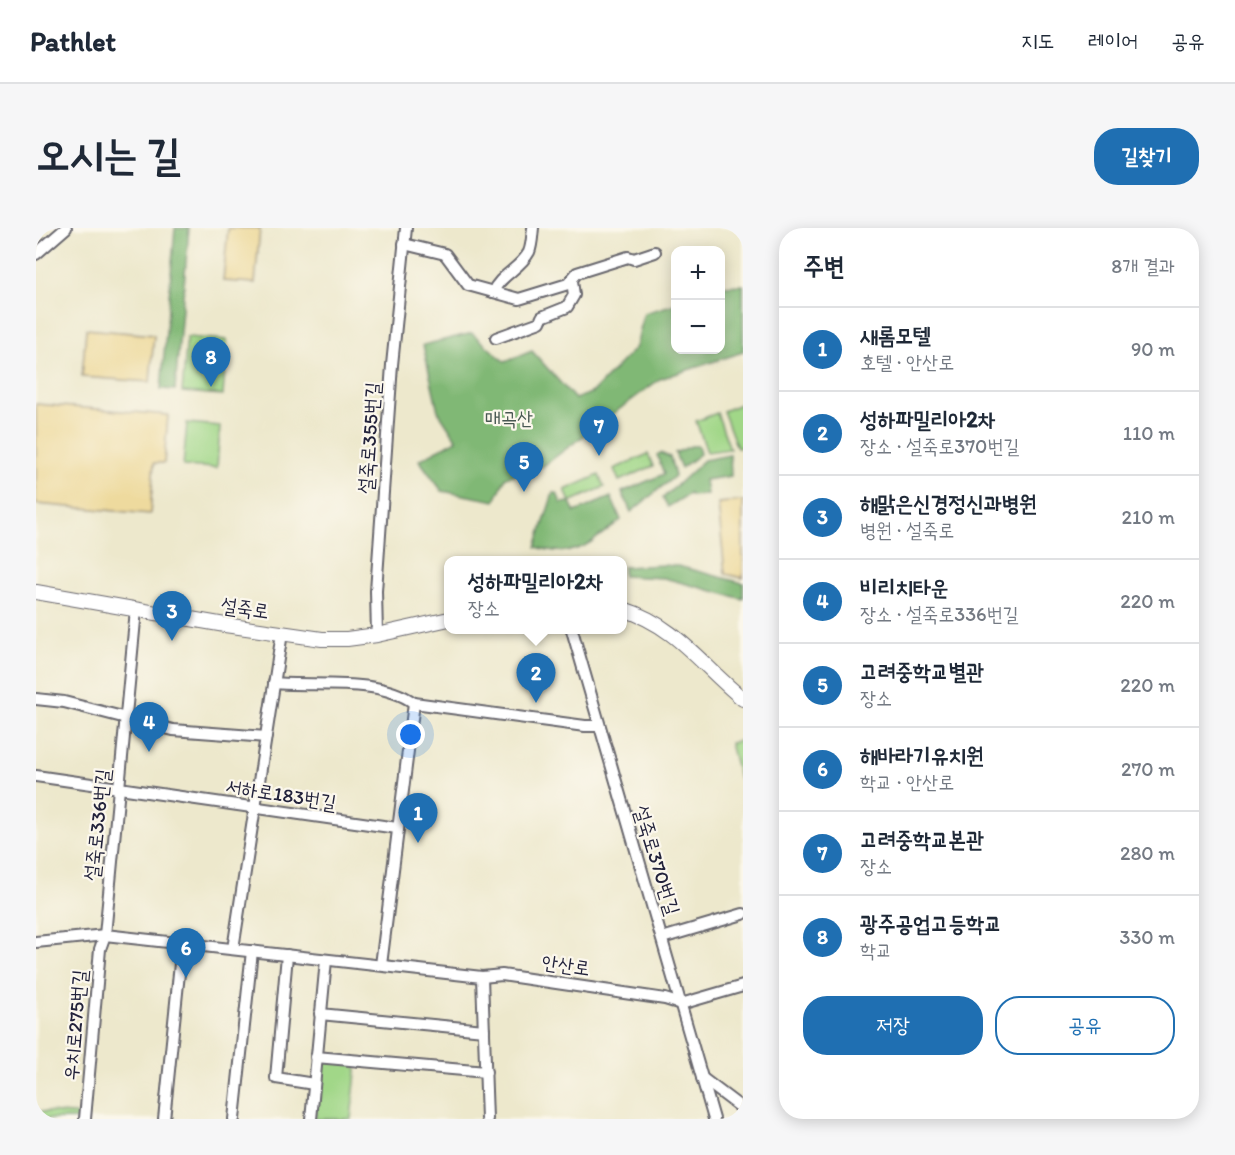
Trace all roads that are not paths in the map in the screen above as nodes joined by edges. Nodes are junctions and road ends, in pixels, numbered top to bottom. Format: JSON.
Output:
{"nodes":[{"id":1,"x":66,"y":228,"type":"edge"},
{"id":2,"x":406,"y":228,"type":"edge"},
{"id":3,"x":533,"y":228,"type":"edge"},
{"id":4,"x":404,"y":244,"type":"junction"},
{"id":5,"x":655,"y":252,"type":"dead end"},
{"id":6,"x":36,"y":254,"type":"edge"},
{"id":7,"x":572,"y":281,"type":"junction"},
{"id":8,"x":493,"y":292,"type":"junction"},
{"id":9,"x":495,"y":338,"type":"dead end"},
{"id":10,"x":36,"y":592,"type":"edge"},
{"id":11,"x":136,"y":610,"type":"junction"},
{"id":12,"x":627,"y":611,"type":"edge"},
{"id":13,"x":444,"y":620,"type":"edge"},
{"id":14,"x":282,"y":633,"type":"junction"},
{"id":15,"x":573,"y":634,"type":"edge"},
{"id":16,"x":377,"y":635,"type":"junction"},
{"id":17,"x":274,"y":683,"type":"junction"},
{"id":18,"x":36,"y":699,"type":"edge"},
{"id":19,"x":743,"y":699,"type":"edge"},
{"id":20,"x":414,"y":704,"type":"junction"},
{"id":21,"x":126,"y":719,"type":"junction"},
{"id":22,"x":599,"y":726,"type":"junction"},
{"id":23,"x":266,"y":737,"type":"junction"},
{"id":24,"x":36,"y":776,"type":"edge"},
{"id":25,"x":119,"y":788,"type":"junction"},
{"id":26,"x":255,"y":808,"type":"junction"},
{"id":27,"x":396,"y":828,"type":"junction"},
{"id":28,"x":743,"y":914,"type":"edge"},
{"id":29,"x":105,"y":935,"type":"junction"},
{"id":30,"x":662,"y":938,"type":"junction"},
{"id":31,"x":36,"y":942,"type":"edge"},
{"id":32,"x":182,"y":944,"type":"junction"},
{"id":33,"x":233,"y":949,"type":"junction"},
{"id":34,"x":252,"y":951,"type":"junction"},
{"id":35,"x":287,"y":955,"type":"junction"},
{"id":36,"x":326,"y":960,"type":"junction"},
{"id":37,"x":381,"y":965,"type":"junction"},
{"id":38,"x":482,"y":977,"type":"junction"},
{"id":39,"x":743,"y":986,"type":"edge"},
{"id":40,"x":681,"y":1004,"type":"junction"},
{"id":41,"x":320,"y":1014,"type":"junction"},
{"id":42,"x":484,"y":1030,"type":"junction"},
{"id":43,"x":316,"y":1056,"type":"junction"},
{"id":44,"x":486,"y":1072,"type":"junction"},
{"id":45,"x":701,"y":1078,"type":"junction"},
{"id":46,"x":314,"y":1084,"type":"junction"},
{"id":47,"x":743,"y":1109,"type":"edge"},
{"id":48,"x":85,"y":1119,"type":"edge"},
{"id":49,"x":164,"y":1119,"type":"edge"},
{"id":50,"x":234,"y":1119,"type":"edge"},
{"id":51,"x":311,"y":1119,"type":"edge"},
{"id":52,"x":487,"y":1119,"type":"edge"},
{"id":53,"x":714,"y":1119,"type":"edge"}],
"edges":[{"from":1,"to":6,"type":"street"},
{"from":2,"to":4,"type":"street","name":"설죽로355번길"},
{"from":3,"to":8,"type":"street"},
{"from":4,"to":8,"type":"street"},
{"from":4,"to":16,"type":"street","name":"설죽로355번길"},
{"from":5,"to":7,"type":"street"},
{"from":7,"to":8,"type":"street"},
{"from":7,"to":9,"type":"street"},
{"from":10,"to":11,"type":"main road","name":"설죽로"},
{"from":11,"to":14,"type":"main road","name":"설죽로"},
{"from":11,"to":21,"type":"street","name":"설죽로336번길"},
{"from":12,"to":19,"type":"main road"},
{"from":13,"to":16,"type":"main road","name":"설죽로"},
{"from":14,"to":16,"type":"main road","name":"설죽로"},
{"from":14,"to":17,"type":"street"},
{"from":15,"to":22,"type":"street","name":"설죽로370번길"},
{"from":17,"to":20,"type":"street"},
{"from":17,"to":23,"type":"street"},
{"from":18,"to":21,"type":"street"},
{"from":20,"to":22,"type":"street"},
{"from":20,"to":27,"type":"street"},
{"from":21,"to":23,"type":"street"},
{"from":21,"to":25,"type":"street","name":"설죽로336번길"},
{"from":22,"to":30,"type":"street","name":"설죽로370번길"},
{"from":23,"to":26,"type":"street"},
{"from":24,"to":25,"type":"street","name":"서하로183번길"},
{"from":25,"to":26,"type":"street","name":"서하로183번길"},
{"from":25,"to":29,"type":"street","name":"설죽로336번길"},
{"from":26,"to":27,"type":"street","name":"서하로183번길"},
{"from":26,"to":33,"type":"street"},
{"from":27,"to":37,"type":"street"},
{"from":28,"to":30,"type":"street"},
{"from":29,"to":31,"type":"street","name":"안산로"},
{"from":29,"to":32,"type":"street","name":"안산로"},
{"from":29,"to":48,"type":"street","name":"우치로275번길"},
{"from":30,"to":40,"type":"street","name":"설죽로370번길"},
{"from":32,"to":33,"type":"street","name":"안산로"},
{"from":32,"to":49,"type":"street"},
{"from":33,"to":34,"type":"street","name":"안산로"},
{"from":34,"to":35,"type":"street","name":"안산로"},
{"from":34,"to":50,"type":"street"},
{"from":35,"to":36,"type":"street","name":"안산로"},
{"from":35,"to":46,"type":"street"},
{"from":36,"to":37,"type":"street","name":"안산로"},
{"from":36,"to":41,"type":"street"},
{"from":37,"to":38,"type":"street","name":"안산로"},
{"from":38,"to":40,"type":"street","name":"안산로"},
{"from":38,"to":42,"type":"street"},
{"from":39,"to":40,"type":"street","name":"안산로"},
{"from":40,"to":45,"type":"street","name":"설죽로370번길"},
{"from":41,"to":42,"type":"street"},
{"from":41,"to":43,"type":"street"},
{"from":42,"to":44,"type":"street"},
{"from":43,"to":44,"type":"street"},
{"from":43,"to":46,"type":"street"},
{"from":44,"to":52,"type":"street"},
{"from":45,"to":47,"type":"street"},
{"from":45,"to":53,"type":"street","name":"설죽로370번길"},
{"from":46,"to":51,"type":"street"}]}
